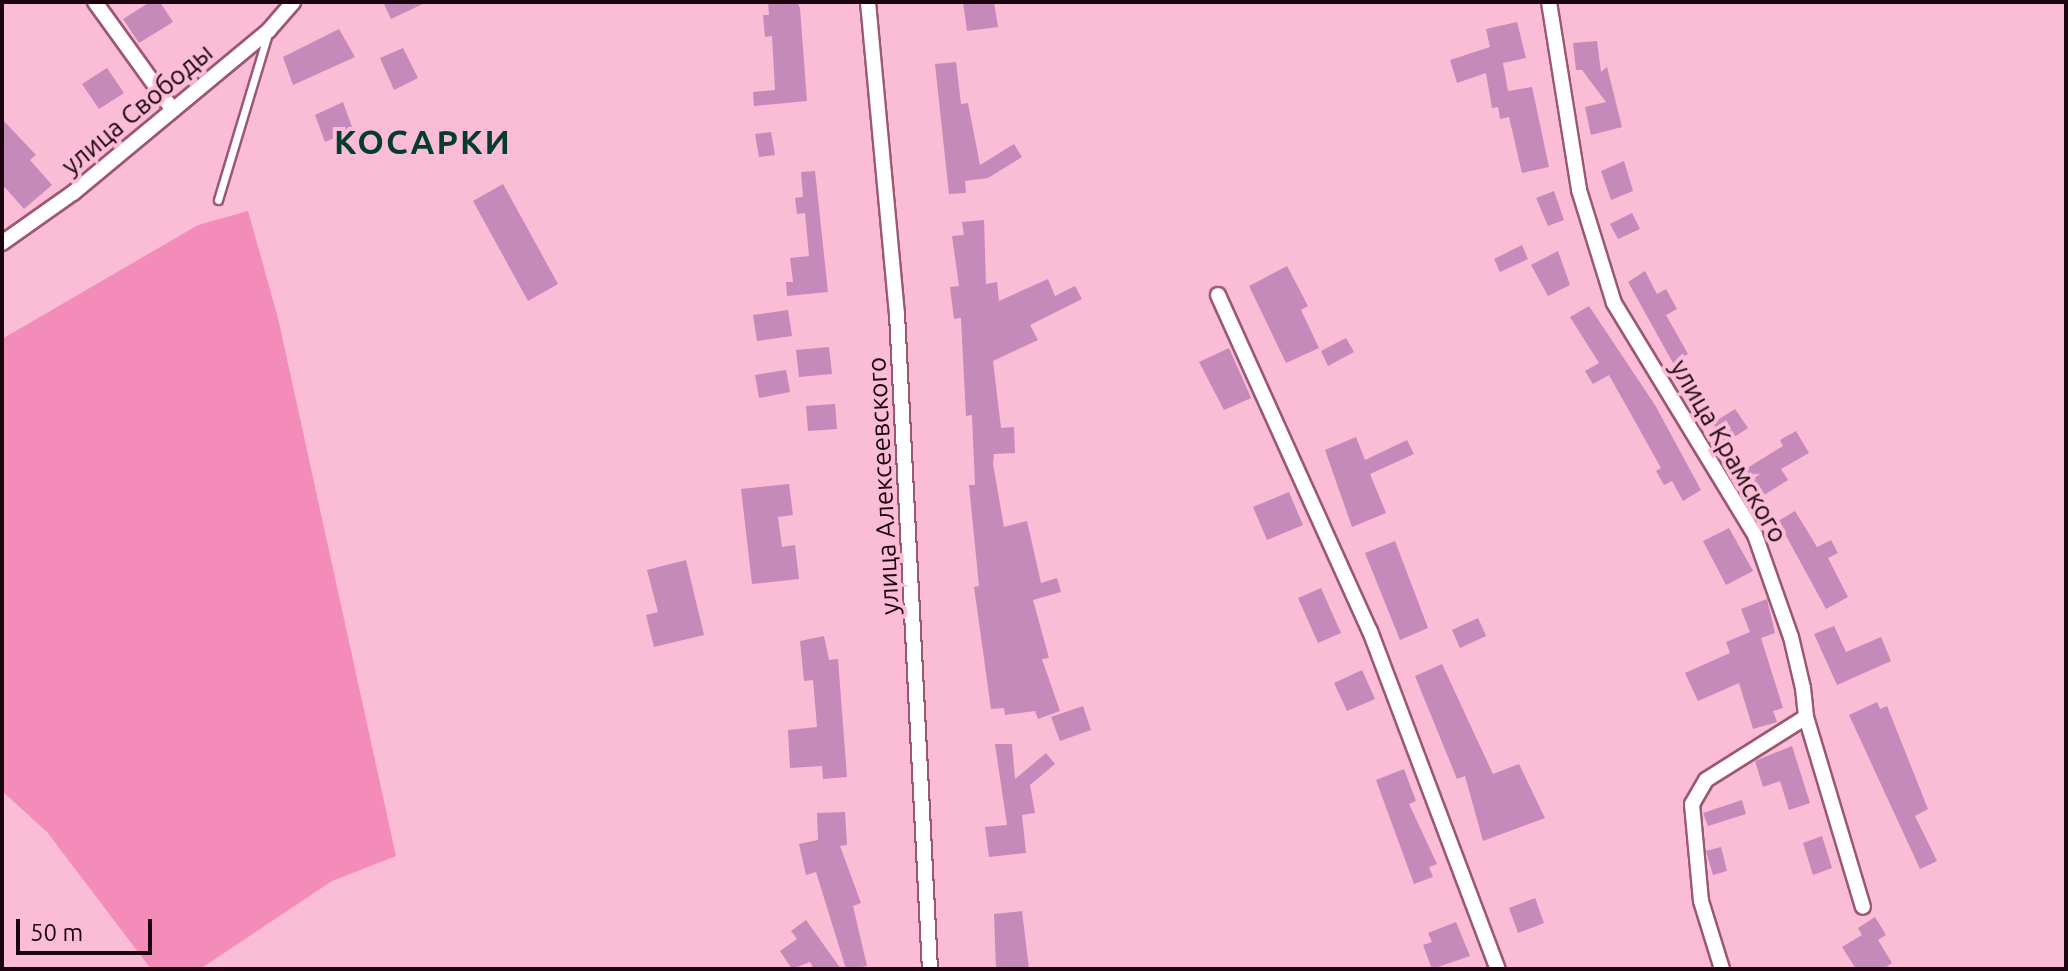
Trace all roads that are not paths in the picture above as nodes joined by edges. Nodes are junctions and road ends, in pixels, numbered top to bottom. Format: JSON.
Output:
{"nodes":[{"id":1,"x":95,"y":2,"type":"edge"},
{"id":2,"x":293,"y":2,"type":"edge"},
{"id":3,"x":868,"y":2,"type":"edge"},
{"id":4,"x":1549,"y":2,"type":"edge"},
{"id":5,"x":269,"y":30,"type":"junction"},
{"id":6,"x":173,"y":110,"type":"junction"},
{"id":7,"x":218,"y":200,"type":"dead end"},
{"id":8,"x":2,"y":243,"type":"edge"},
{"id":9,"x":1218,"y":295,"type":"dead end"},
{"id":10,"x":1806,"y":717,"type":"junction"},
{"id":11,"x":1863,"y":907,"type":"dead end"},
{"id":12,"x":930,"y":969,"type":"edge"},
{"id":13,"x":1498,"y":969,"type":"edge"},
{"id":14,"x":1722,"y":969,"type":"edge"}],
"edges":[{"from":1,"to":6,"type":"street"},
{"from":2,"to":5,"type":"street","name":"улица Свободы"},
{"from":3,"to":12,"type":"street","name":"улица Алексеевского"},
{"from":4,"to":10,"type":"street","name":"улица Крамского"},
{"from":5,"to":6,"type":"street","name":"улица Свободы"},
{"from":5,"to":7,"type":"lane"},
{"from":6,"to":8,"type":"street","name":"улица Свободы"},
{"from":9,"to":13,"type":"street"},
{"from":10,"to":11,"type":"street","name":"улица Крамского"},
{"from":10,"to":14,"type":"street"}]}
